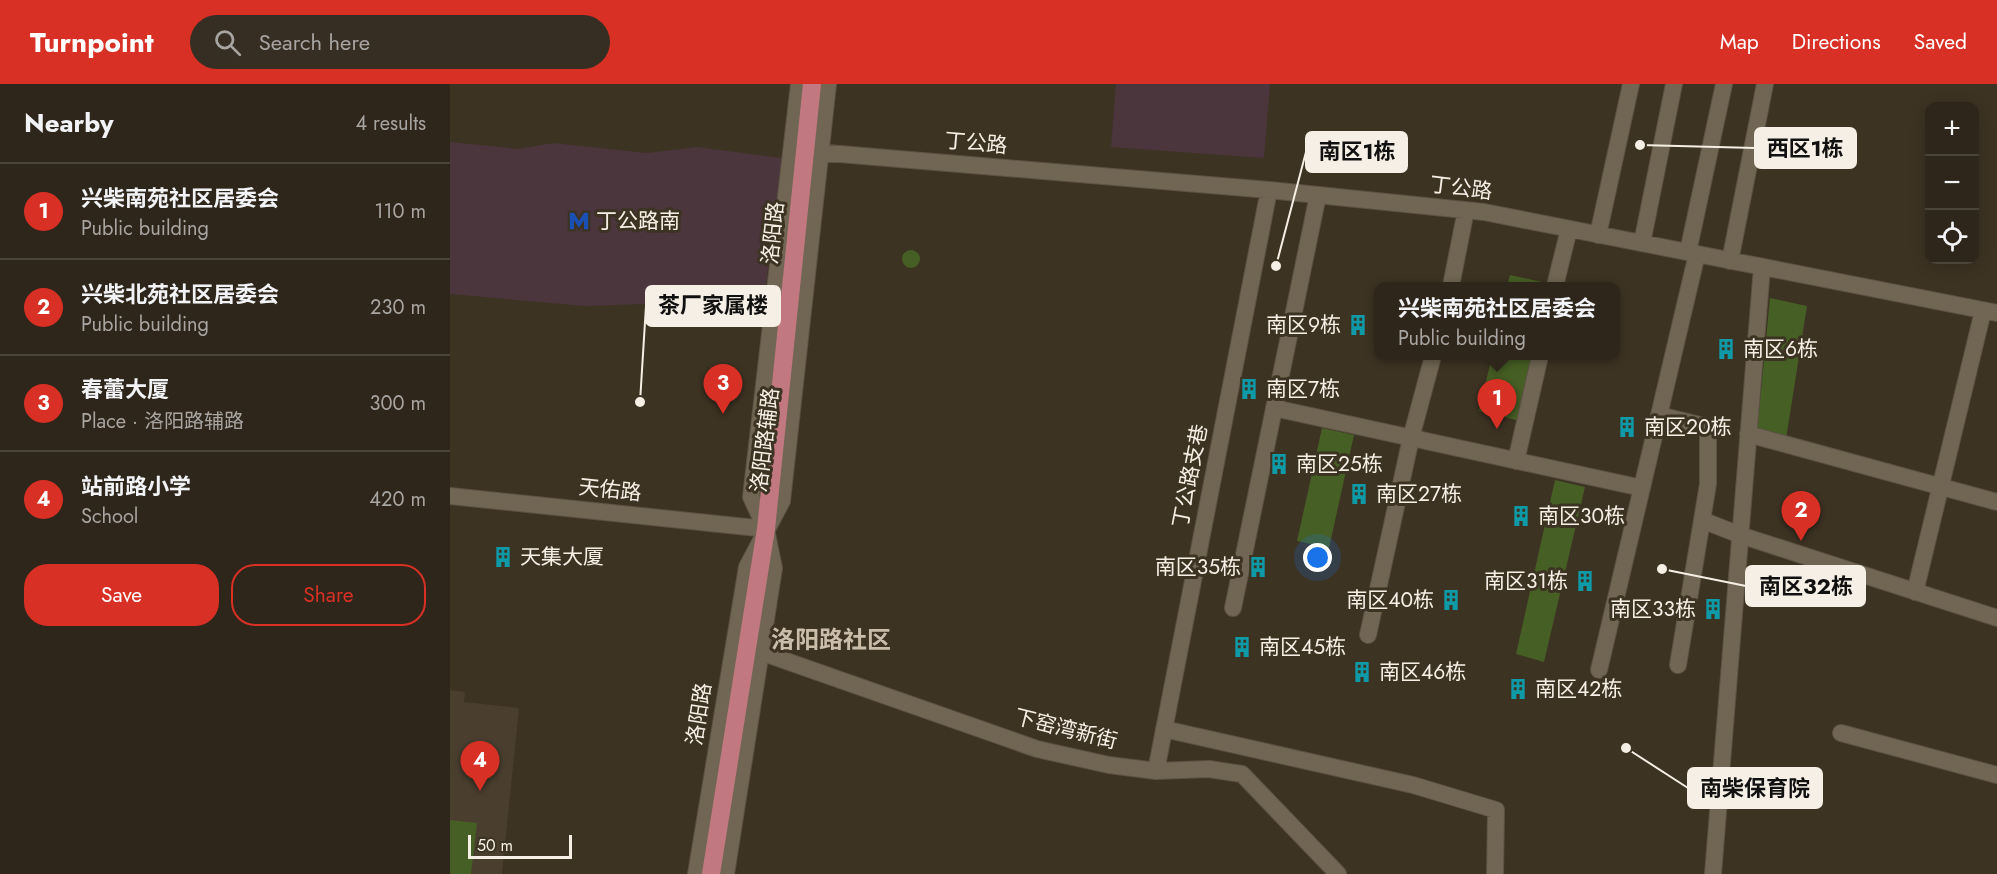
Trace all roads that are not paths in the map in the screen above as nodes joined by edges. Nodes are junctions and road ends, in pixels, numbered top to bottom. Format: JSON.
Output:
{"nodes":[{"id":1,"x":799,"y":84,"type":"edge"},
{"id":2,"x":812,"y":84,"type":"edge"},
{"id":3,"x":828,"y":84,"type":"edge"},
{"id":4,"x":1631,"y":84,"type":"edge"},
{"id":5,"x":1674,"y":84,"type":"edge"},
{"id":6,"x":1724,"y":84,"type":"edge"},
{"id":7,"x":1765,"y":84,"type":"edge"},
{"id":8,"x":812,"y":151,"type":"junction"},
{"id":9,"x":1269,"y":190,"type":"junction"},
{"id":10,"x":1318,"y":195,"type":"junction"},
{"id":11,"x":1466,"y":210,"type":"junction"},
{"id":12,"x":1569,"y":229,"type":"junction"},
{"id":13,"x":1598,"y":235,"type":"junction"},
{"id":14,"x":1642,"y":243,"type":"junction"},
{"id":15,"x":1693,"y":253,"type":"junction"},
{"id":16,"x":1730,"y":261,"type":"junction"},
{"id":17,"x":1762,"y":267,"type":"junction"},
{"id":18,"x":1452,"y":282,"type":"edge"},
{"id":19,"x":1556,"y":282,"type":"edge"},
{"id":20,"x":1990,"y":312,"type":"edge"},
{"id":21,"x":1432,"y":360,"type":"edge"},
{"id":22,"x":1539,"y":360,"type":"edge"},
{"id":23,"x":1274,"y":408,"type":"junction"},
{"id":24,"x":1659,"y":415,"type":"junction"},
{"id":25,"x":1748,"y":434,"type":"junction"},
{"id":26,"x":1411,"y":438,"type":"junction"},
{"id":27,"x":1516,"y":460,"type":"junction"},
{"id":28,"x":1941,"y":486,"type":"junction"},
{"id":29,"x":1642,"y":488,"type":"junction"},
{"id":30,"x":450,"y":496,"type":"edge"},
{"id":31,"x":1997,"y":502,"type":"edge"},
{"id":32,"x":1702,"y":520,"type":"junction"},
{"id":33,"x":766,"y":529,"type":"junction"},
{"id":34,"x":1740,"y":535,"type":"junction"},
{"id":35,"x":1915,"y":592,"type":"junction"},
{"id":36,"x":1233,"y":608,"type":"dead end"},
{"id":37,"x":1997,"y":618,"type":"edge"},
{"id":38,"x":1368,"y":635,"type":"dead end"},
{"id":39,"x":758,"y":651,"type":"junction"},
{"id":40,"x":1678,"y":665,"type":"dead end"},
{"id":41,"x":1599,"y":670,"type":"dead end"},
{"id":42,"x":1164,"y":729,"type":"junction"},
{"id":43,"x":1841,"y":733,"type":"dead end"},
{"id":44,"x":1156,"y":771,"type":"junction"},
{"id":45,"x":1997,"y":775,"type":"edge"},
{"id":46,"x":696,"y":874,"type":"edge"},
{"id":47,"x":711,"y":874,"type":"edge"},
{"id":48,"x":719,"y":874,"type":"edge"},
{"id":49,"x":726,"y":874,"type":"edge"},
{"id":50,"x":1338,"y":874,"type":"edge"},
{"id":51,"x":1495,"y":874,"type":"edge"},
{"id":52,"x":1713,"y":874,"type":"edge"}],
"edges":[{"from":1,"to":33,"type":"street","name":"洛阳路辅路"},
{"from":2,"to":8,"type":"main road","name":"洛阳路"},
{"from":3,"to":8,"type":"street"},
{"from":4,"to":13,"type":"street"},
{"from":5,"to":14,"type":"street"},
{"from":6,"to":15,"type":"street"},
{"from":7,"to":16,"type":"street"},
{"from":8,"to":9,"type":"street","name":"丁公路"},
{"from":8,"to":33,"type":"main road","name":"洛阳路"},
{"from":9,"to":10,"type":"street","name":"丁公路"},
{"from":9,"to":42,"type":"street","name":"丁公路支巷"},
{"from":10,"to":11,"type":"street","name":"丁公路"},
{"from":10,"to":23,"type":"street"},
{"from":11,"to":12,"type":"street","name":"丁公路"},
{"from":11,"to":18,"type":"street"},
{"from":12,"to":13,"type":"street","name":"丁公路"},
{"from":12,"to":19,"type":"street"},
{"from":13,"to":14,"type":"street","name":"丁公路"},
{"from":14,"to":15,"type":"street","name":"丁公路"},
{"from":15,"to":16,"type":"street","name":"丁公路"},
{"from":15,"to":24,"type":"street"},
{"from":16,"to":17,"type":"street","name":"丁公路"},
{"from":17,"to":20,"type":"street","name":"丁公路"},
{"from":17,"to":25,"type":"street"},
{"from":20,"to":28,"type":"street"},
{"from":21,"to":26,"type":"street"},
{"from":22,"to":27,"type":"street"},
{"from":23,"to":26,"type":"street"},
{"from":23,"to":36,"type":"street"},
{"from":24,"to":29,"type":"street"},
{"from":24,"to":32,"type":"street"},
{"from":25,"to":28,"type":"street"},
{"from":25,"to":34,"type":"street"},
{"from":26,"to":27,"type":"street"},
{"from":26,"to":38,"type":"street"},
{"from":27,"to":29,"type":"street"},
{"from":28,"to":31,"type":"street"},
{"from":28,"to":35,"type":"street"},
{"from":29,"to":41,"type":"street"},
{"from":30,"to":33,"type":"street","name":"天佑路"},
{"from":32,"to":34,"type":"street"},
{"from":32,"to":40,"type":"street"},
{"from":33,"to":39,"type":"main road","name":"洛阳路"},
{"from":33,"to":46,"type":"street","name":"洛阳路"},
{"from":33,"to":47,"type":"main road","name":"洛阳路"},
{"from":34,"to":35,"type":"street"},
{"from":34,"to":52,"type":"street"},
{"from":35,"to":37,"type":"street"},
{"from":39,"to":44,"type":"street","name":"下窑湾新街"},
{"from":39,"to":48,"type":"main road","name":"洛阳路"},
{"from":39,"to":49,"type":"street","name":"洛阳路"},
{"from":42,"to":44,"type":"street","name":"丁公路支巷"},
{"from":42,"to":51,"type":"street"},
{"from":43,"to":45,"type":"street"},
{"from":44,"to":50,"type":"street","name":"下窑湾新街"}]}
